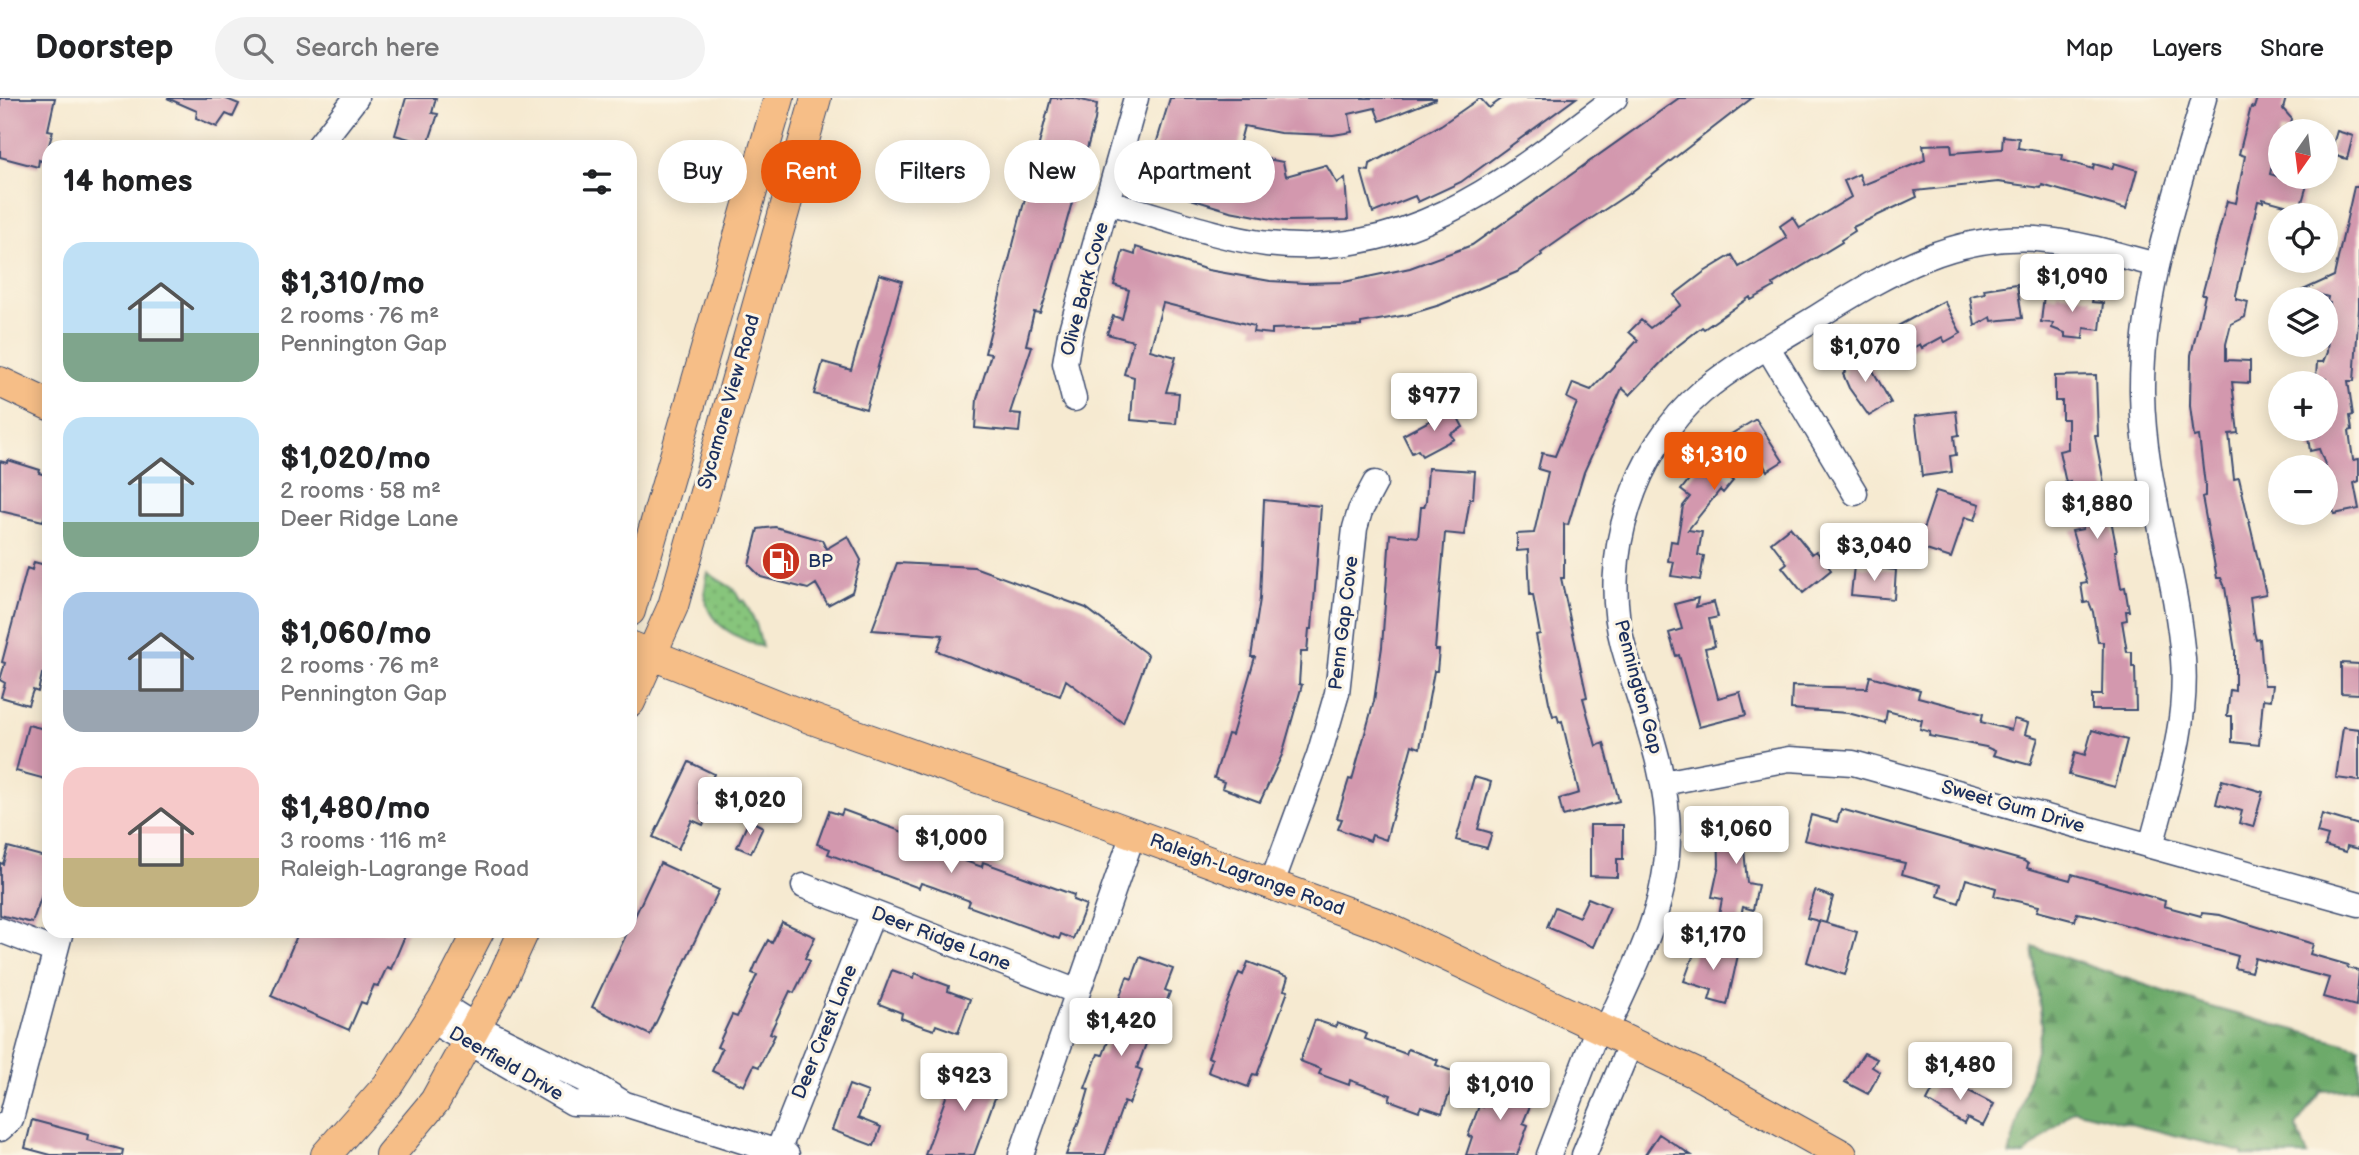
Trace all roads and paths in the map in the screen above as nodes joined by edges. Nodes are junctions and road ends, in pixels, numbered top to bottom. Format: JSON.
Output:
{"nodes":[{"id":1,"x":356,"y":98,"type":"edge"},
{"id":2,"x":779,"y":98,"type":"edge"},
{"id":3,"x":816,"y":98,"type":"edge"},
{"id":4,"x":1136,"y":98,"type":"edge"},
{"id":5,"x":1615,"y":98,"type":"edge"},
{"id":6,"x":2204,"y":98,"type":"edge"},
{"id":7,"x":323,"y":140,"type":"edge"},
{"id":8,"x":1108,"y":202,"type":"junction"},
{"id":9,"x":2157,"y":265,"type":"junction"},
{"id":10,"x":1768,"y":348,"type":"junction"},
{"id":11,"x":0,"y":382,"type":"edge"},
{"id":12,"x":1074,"y":399,"type":"dead end"},
{"id":13,"x":42,"y":402,"type":"edge"},
{"id":14,"x":1375,"y":483,"type":"dead end"},
{"id":15,"x":1856,"y":493,"type":"dead end"},
{"id":16,"x":637,"y":587,"type":"edge"},
{"id":17,"x":641,"y":651,"type":"edge"},
{"id":18,"x":637,"y":670,"type":"edge"},
{"id":19,"x":1663,"y":783,"type":"junction"},
{"id":20,"x":1133,"y":834,"type":"junction"},
{"id":21,"x":2151,"y":846,"type":"junction"},
{"id":22,"x":1272,"y":883,"type":"junction"},
{"id":23,"x":804,"y":886,"type":"dead end"},
{"id":24,"x":2359,"y":904,"type":"edge"},
{"id":25,"x":873,"y":913,"type":"junction"},
{"id":26,"x":0,"y":930,"type":"edge"},
{"id":27,"x":42,"y":938,"type":"edge"},
{"id":28,"x":475,"y":938,"type":"edge"},
{"id":29,"x":517,"y":938,"type":"edge"},
{"id":30,"x":58,"y":941,"type":"edge"},
{"id":31,"x":1078,"y":992,"type":"junction"},
{"id":32,"x":435,"y":1012,"type":"junction"},
{"id":33,"x":471,"y":1033,"type":"junction"},
{"id":34,"x":1612,"y":1033,"type":"junction"},
{"id":35,"x":0,"y":1129,"type":"edge"},
{"id":36,"x":783,"y":1153,"type":"edge"},
{"id":37,"x":326,"y":1155,"type":"edge"},
{"id":38,"x":390,"y":1155,"type":"edge"},
{"id":39,"x":1021,"y":1155,"type":"edge"},
{"id":40,"x":1549,"y":1155,"type":"edge"},
{"id":41,"x":1584,"y":1155,"type":"edge"},
{"id":42,"x":1842,"y":1155,"type":"edge"}],
"edges":[{"from":1,"to":7,"type":"street"},
{"from":2,"to":16,"type":"main road","name":"Sycamore View Road"},
{"from":3,"to":17,"type":"main road","name":"Sycamore View Road"},
{"from":4,"to":8,"type":"street","name":"Olive Bark Cove"},
{"from":5,"to":8,"type":"street"},
{"from":6,"to":9,"type":"street"},
{"from":8,"to":12,"type":"street","name":"Olive Bark Cove"},
{"from":9,"to":10,"type":"street","name":"Pennington Gap"},
{"from":9,"to":21,"type":"street"},
{"from":10,"to":15,"type":"street"},
{"from":10,"to":19,"type":"street","name":"Pennington Gap"},
{"from":11,"to":13,"type":"main road"},
{"from":14,"to":22,"type":"street","name":"Penn Gap Cove"},
{"from":17,"to":18,"type":"main road","name":"Sycamore View Road"},
{"from":17,"to":20,"type":"main road","name":"Raleigh-Lagrange Road"},
{"from":19,"to":21,"type":"street","name":"Sweet Gum Drive"},
{"from":19,"to":34,"type":"street","name":"Pennington Gap"},
{"from":20,"to":22,"type":"main road","name":"Raleigh-Lagrange Road"},
{"from":20,"to":31,"type":"street"},
{"from":21,"to":24,"type":"street","name":"Sweet Gum Drive"},
{"from":22,"to":34,"type":"main road","name":"Raleigh-Lagrange Road"},
{"from":23,"to":25,"type":"street","name":"Deer Ridge Lane"},
{"from":25,"to":31,"type":"street","name":"Deer Ridge Lane"},
{"from":25,"to":36,"type":"street","name":"Deer Crest Lane"},
{"from":26,"to":27,"type":"street"},
{"from":28,"to":32,"type":"main road"},
{"from":29,"to":33,"type":"main road"},
{"from":30,"to":35,"type":"street"},
{"from":31,"to":39,"type":"street"},
{"from":32,"to":33,"type":"street","name":"Deerfield Drive"},
{"from":32,"to":37,"type":"main road"},
{"from":33,"to":36,"type":"street","name":"Deerfield Drive"},
{"from":33,"to":38,"type":"main road"},
{"from":34,"to":40,"type":"street"},
{"from":34,"to":41,"type":"street"},
{"from":34,"to":42,"type":"main road","name":"Raleigh-Lagrange Road"}]}
